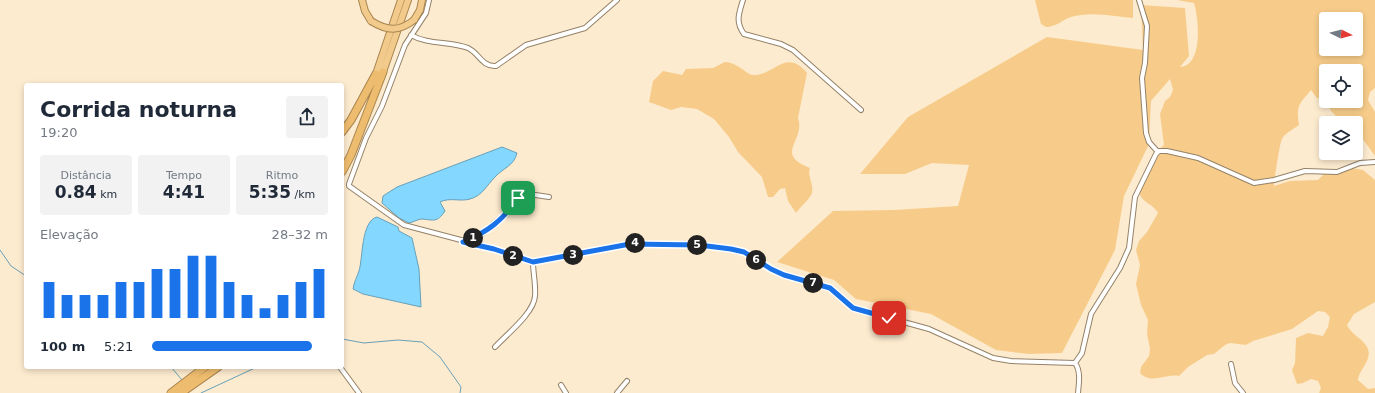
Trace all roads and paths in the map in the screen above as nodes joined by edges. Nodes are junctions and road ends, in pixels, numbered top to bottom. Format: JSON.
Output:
{"nodes":[{"id":1,"x":362,"y":0,"type":"edge"},
{"id":2,"x":401,"y":0,"type":"edge"},
{"id":3,"x":408,"y":0,"type":"edge"},
{"id":4,"x":422,"y":0,"type":"edge"},
{"id":5,"x":429,"y":0,"type":"edge"},
{"id":6,"x":617,"y":0,"type":"edge"},
{"id":7,"x":743,"y":0,"type":"edge"},
{"id":8,"x":1139,"y":0,"type":"edge"},
{"id":9,"x":411,"y":35,"type":"junction"},
{"id":10,"x":379,"y":73,"type":"junction"},
{"id":11,"x":861,"y":110,"type":"dead end"},
{"id":12,"x":344,"y":129,"type":"edge"},
{"id":13,"x":1158,"y":152,"type":"junction"},
{"id":14,"x":1375,"y":162,"type":"edge"},
{"id":15,"x":344,"y":168,"type":"edge"},
{"id":16,"x":549,"y":197,"type":"dead end"},
{"id":17,"x":463,"y":242,"type":"junction"},
{"id":18,"x":533,"y":262,"type":"junction"},
{"id":19,"x":495,"y":347,"type":"dead end"},
{"id":20,"x":1075,"y":363,"type":"junction"},
{"id":21,"x":1231,"y":364,"type":"dead end"},
{"id":22,"x":204,"y":369,"type":"edge"},
{"id":23,"x":214,"y":369,"type":"edge"},
{"id":24,"x":341,"y":369,"type":"edge"},
{"id":25,"x":197,"y":378,"type":"junction"},
{"id":26,"x":627,"y":380,"type":"dead end"},
{"id":27,"x":561,"y":385,"type":"dead end"},
{"id":28,"x":176,"y":391,"type":"edge"},
{"id":29,"x":359,"y":393,"type":"edge"},
{"id":30,"x":566,"y":393,"type":"edge"},
{"id":31,"x":616,"y":393,"type":"edge"},
{"id":32,"x":1078,"y":393,"type":"edge"},
{"id":33,"x":1243,"y":393,"type":"edge"}],
"edges":[{"from":1,"to":4,"type":"highway","bridge":true},
{"from":2,"to":10,"type":"highway"},
{"from":3,"to":10,"type":"highway"},
{"from":5,"to":9,"type":"street"},
{"from":6,"to":9,"type":"street"},
{"from":7,"to":11,"type":"street"},
{"from":8,"to":13,"type":"street"},
{"from":9,"to":17,"type":"street"},
{"from":10,"to":12,"type":"highway"},
{"from":10,"to":15,"type":"highway"},
{"from":13,"to":14,"type":"street"},
{"from":13,"to":20,"type":"street"},
{"from":16,"to":17,"type":"street"},
{"from":17,"to":18,"type":"street"},
{"from":18,"to":19,"type":"street"},
{"from":18,"to":20,"type":"street"},
{"from":20,"to":32,"type":"street"},
{"from":21,"to":33,"type":"street"},
{"from":22,"to":25,"type":"highway"},
{"from":23,"to":25,"type":"highway"},
{"from":24,"to":29,"type":"street"},
{"from":25,"to":28,"type":"highway"},
{"from":26,"to":31,"type":"street"},
{"from":27,"to":30,"type":"street"}]}
